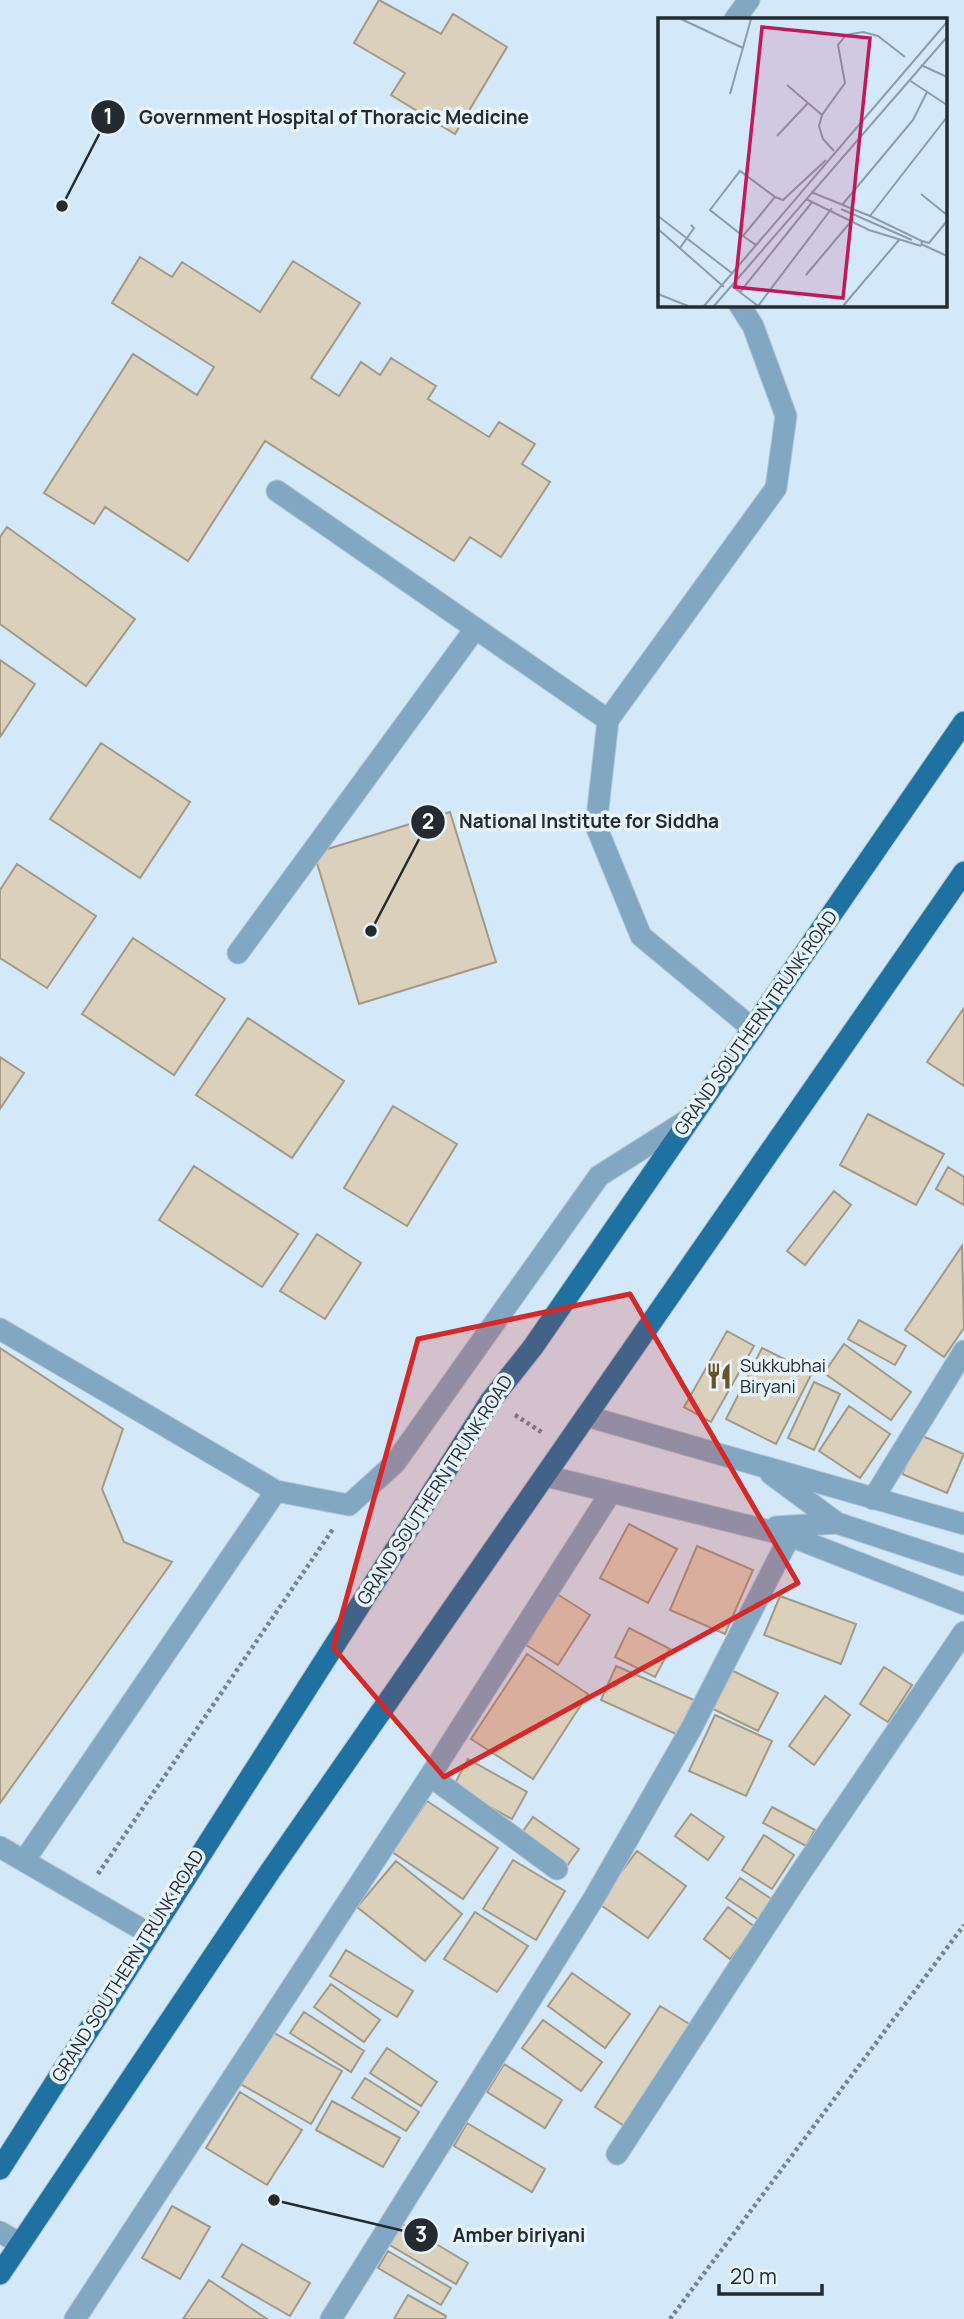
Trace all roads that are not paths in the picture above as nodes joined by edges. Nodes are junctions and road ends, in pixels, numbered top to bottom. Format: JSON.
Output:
{"nodes":[{"id":1,"x":749,"y":0,"type":"edge"},
{"id":2,"x":737,"y":18,"type":"edge"},
{"id":3,"x":740,"y":306,"type":"edge"},
{"id":4,"x":277,"y":491,"type":"dead end"},
{"id":5,"x":475,"y":629,"type":"junction"},
{"id":6,"x":608,"y":720,"type":"junction"},
{"id":7,"x":964,"y":722,"type":"edge"},
{"id":8,"x":964,"y":872,"type":"edge"},
{"id":9,"x":238,"y":953,"type":"dead end"},
{"id":10,"x":753,"y":1029,"type":"junction"},
{"id":11,"x":690,"y":1119,"type":"junction"},
{"id":12,"x":0,"y":1329,"type":"edge"},
{"id":13,"x":964,"y":1351,"type":"edge"},
{"id":14,"x":586,"y":1416,"type":"junction"},
{"id":15,"x":761,"y":1466,"type":"junction"},
{"id":16,"x":546,"y":1476,"type":"junction"},
{"id":17,"x":276,"y":1491,"type":"junction"},
{"id":18,"x":611,"y":1492,"type":"junction"},
{"id":19,"x":873,"y":1499,"type":"junction"},
{"id":20,"x":836,"y":1523,"type":"junction"},
{"id":21,"x":964,"y":1524,"type":"edge"},
{"id":22,"x":761,"y":1528,"type":"junction"},
{"id":23,"x":790,"y":1536,"type":"junction"},
{"id":24,"x":964,"y":1565,"type":"edge"},
{"id":25,"x":964,"y":1604,"type":"edge"},
{"id":26,"x":964,"y":1632,"type":"edge"},
{"id":27,"x":430,"y":1776,"type":"junction"},
{"id":28,"x":0,"y":1847,"type":"edge"},
{"id":29,"x":24,"y":1861,"type":"junction"},
{"id":30,"x":558,"y":1869,"type":"dead end"},
{"id":31,"x":148,"y":1933,"type":"junction"},
{"id":32,"x":617,"y":2154,"type":"dead end"},
{"id":33,"x":0,"y":2169,"type":"edge"},
{"id":34,"x":0,"y":2232,"type":"edge"},
{"id":35,"x":19,"y":2243,"type":"junction"},
{"id":36,"x":0,"y":2274,"type":"edge"},
{"id":37,"x":75,"y":2319,"type":"edge"},
{"id":38,"x":331,"y":2319,"type":"edge"}],
"edges":[{"from":1,"to":2,"type":"street"},
{"from":3,"to":6,"type":"street"},
{"from":4,"to":5,"type":"street"},
{"from":5,"to":6,"type":"street"},
{"from":5,"to":9,"type":"street"},
{"from":6,"to":10,"type":"street"},
{"from":7,"to":10,"type":"main road","name":"GRAND SOUTHERN TRUNK ROAD"},
{"from":8,"to":14,"type":"main road"},
{"from":10,"to":11,"type":"main road","name":"GRAND SOUTHERN TRUNK ROAD"},
{"from":11,"to":17,"type":"street"},
{"from":11,"to":31,"type":"main road","name":"GRAND SOUTHERN TRUNK ROAD"},
{"from":12,"to":17,"type":"street"},
{"from":13,"to":19,"type":"street"},
{"from":14,"to":15,"type":"street"},
{"from":14,"to":16,"type":"main road"},
{"from":15,"to":19,"type":"street"},
{"from":15,"to":20,"type":"street"},
{"from":16,"to":18,"type":"street"},
{"from":16,"to":35,"type":"main road"},
{"from":17,"to":29,"type":"street"},
{"from":18,"to":22,"type":"street"},
{"from":18,"to":27,"type":"street"},
{"from":19,"to":21,"type":"street"},
{"from":20,"to":22,"type":"street"},
{"from":20,"to":24,"type":"street"},
{"from":22,"to":23,"type":"street"},
{"from":23,"to":25,"type":"street"},
{"from":23,"to":38,"type":"street"},
{"from":26,"to":32,"type":"street"},
{"from":27,"to":30,"type":"street"},
{"from":27,"to":37,"type":"street"},
{"from":28,"to":29,"type":"street"},
{"from":29,"to":31,"type":"street"},
{"from":31,"to":33,"type":"main road","name":"GRAND SOUTHERN TRUNK ROAD"},
{"from":34,"to":35,"type":"street"},
{"from":35,"to":36,"type":"main road"}]}
